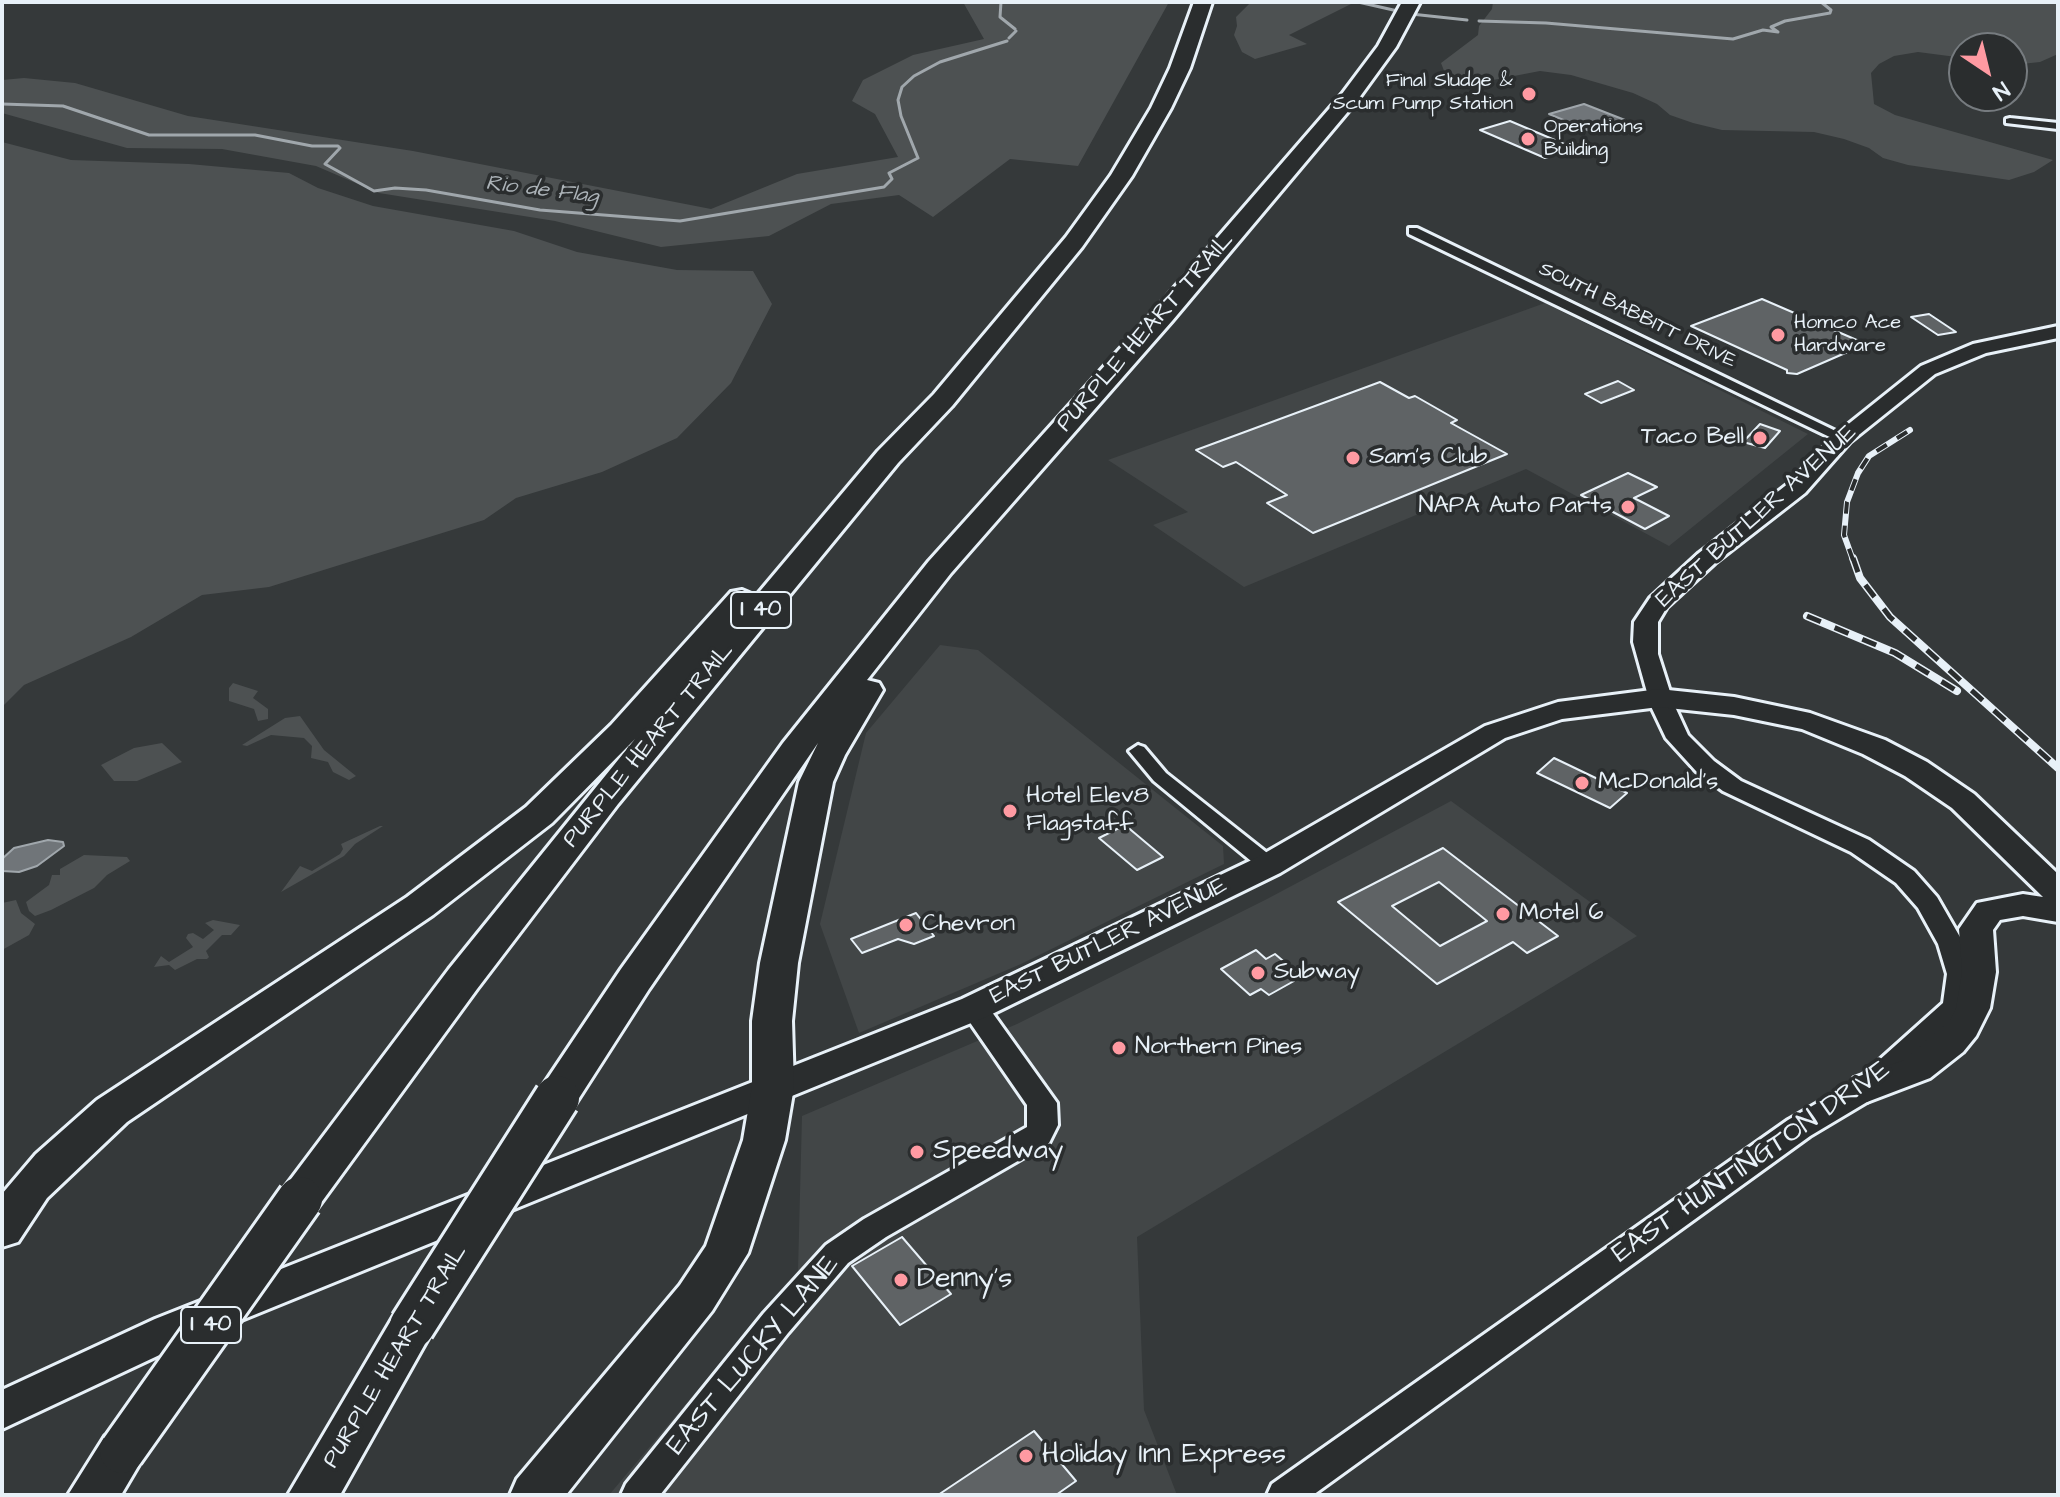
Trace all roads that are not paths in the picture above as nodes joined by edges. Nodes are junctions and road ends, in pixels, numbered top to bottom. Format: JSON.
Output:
{"nodes":[{"id":1,"x":1411,"y":2,"type":"edge"},
{"id":2,"x":1202,"y":7,"type":"edge"},
{"id":3,"x":2010,"y":121,"type":"dead end"},
{"id":4,"x":2058,"y":126,"type":"edge"},
{"id":5,"x":1413,"y":231,"type":"dead end"},
{"id":6,"x":2058,"y":332,"type":"edge"},
{"id":7,"x":1078,"y":409,"type":"junction"},
{"id":8,"x":1843,"y":438,"type":"junction"},
{"id":9,"x":888,"y":457,"type":"junction"},
{"id":10,"x":1659,"y":698,"type":"junction"},
{"id":11,"x":1138,"y":751,"type":"dead end"},
{"id":12,"x":1269,"y":865,"type":"junction"},
{"id":13,"x":2058,"y":893,"type":"edge"},
{"id":14,"x":2058,"y":911,"type":"edge"},
{"id":15,"x":974,"y":1008,"type":"junction"},
{"id":16,"x":773,"y":1087,"type":"junction"},
{"id":17,"x":1867,"y":1088,"type":"junction"},
{"id":18,"x":2,"y":1229,"type":"edge"},
{"id":19,"x":2,"y":1410,"type":"edge"},
{"id":20,"x":93,"y":1495,"type":"edge"},
{"id":21,"x":313,"y":1495,"type":"edge"},
{"id":22,"x":535,"y":1495,"type":"edge"},
{"id":23,"x":639,"y":1495,"type":"edge"},
{"id":24,"x":1285,"y":1495,"type":"edge"}],
"edges":[{"from":1,"to":7,"type":"highway","name":"PURPLE HEART TRAIL"},
{"from":2,"to":9,"type":"highway","name":"PURPLE HEART TRAIL","number":"I 40"},
{"from":3,"to":4,"type":"street"},
{"from":5,"to":8,"type":"street","name":"SOUTH BABBITT DRIVE"},
{"from":6,"to":8,"type":"main road","name":"EAST BUTLER AVENUE"},
{"from":7,"to":16,"type":"highway"},
{"from":7,"to":21,"type":"highway","name":"PURPLE HEART TRAIL","bridge":true},
{"from":8,"to":10,"type":"main road","name":"EAST BUTLER AVENUE"},
{"from":9,"to":18,"type":"highway"},
{"from":9,"to":20,"type":"highway","name":"PURPLE HEART TRAIL","number":"I 40","bridge":true},
{"from":10,"to":12,"type":"main road","name":"EAST BUTLER AVENUE"},
{"from":10,"to":13,"type":"main road"},
{"from":10,"to":17,"type":"street","name":"EAST HUNTINGTON DRIVE"},
{"from":11,"to":12,"type":"street"},
{"from":12,"to":15,"type":"main road","name":"EAST BUTLER AVENUE"},
{"from":14,"to":17,"type":"main road"},
{"from":15,"to":16,"type":"main road","name":"EAST BUTLER AVENUE"},
{"from":15,"to":23,"type":"street","name":"EAST LUCKY LANE"},
{"from":16,"to":19,"type":"main road","name":"EAST BUTLER AVENUE"},
{"from":16,"to":22,"type":"highway"},
{"from":17,"to":24,"type":"street","name":"EAST HUNTINGTON DRIVE"}]}
